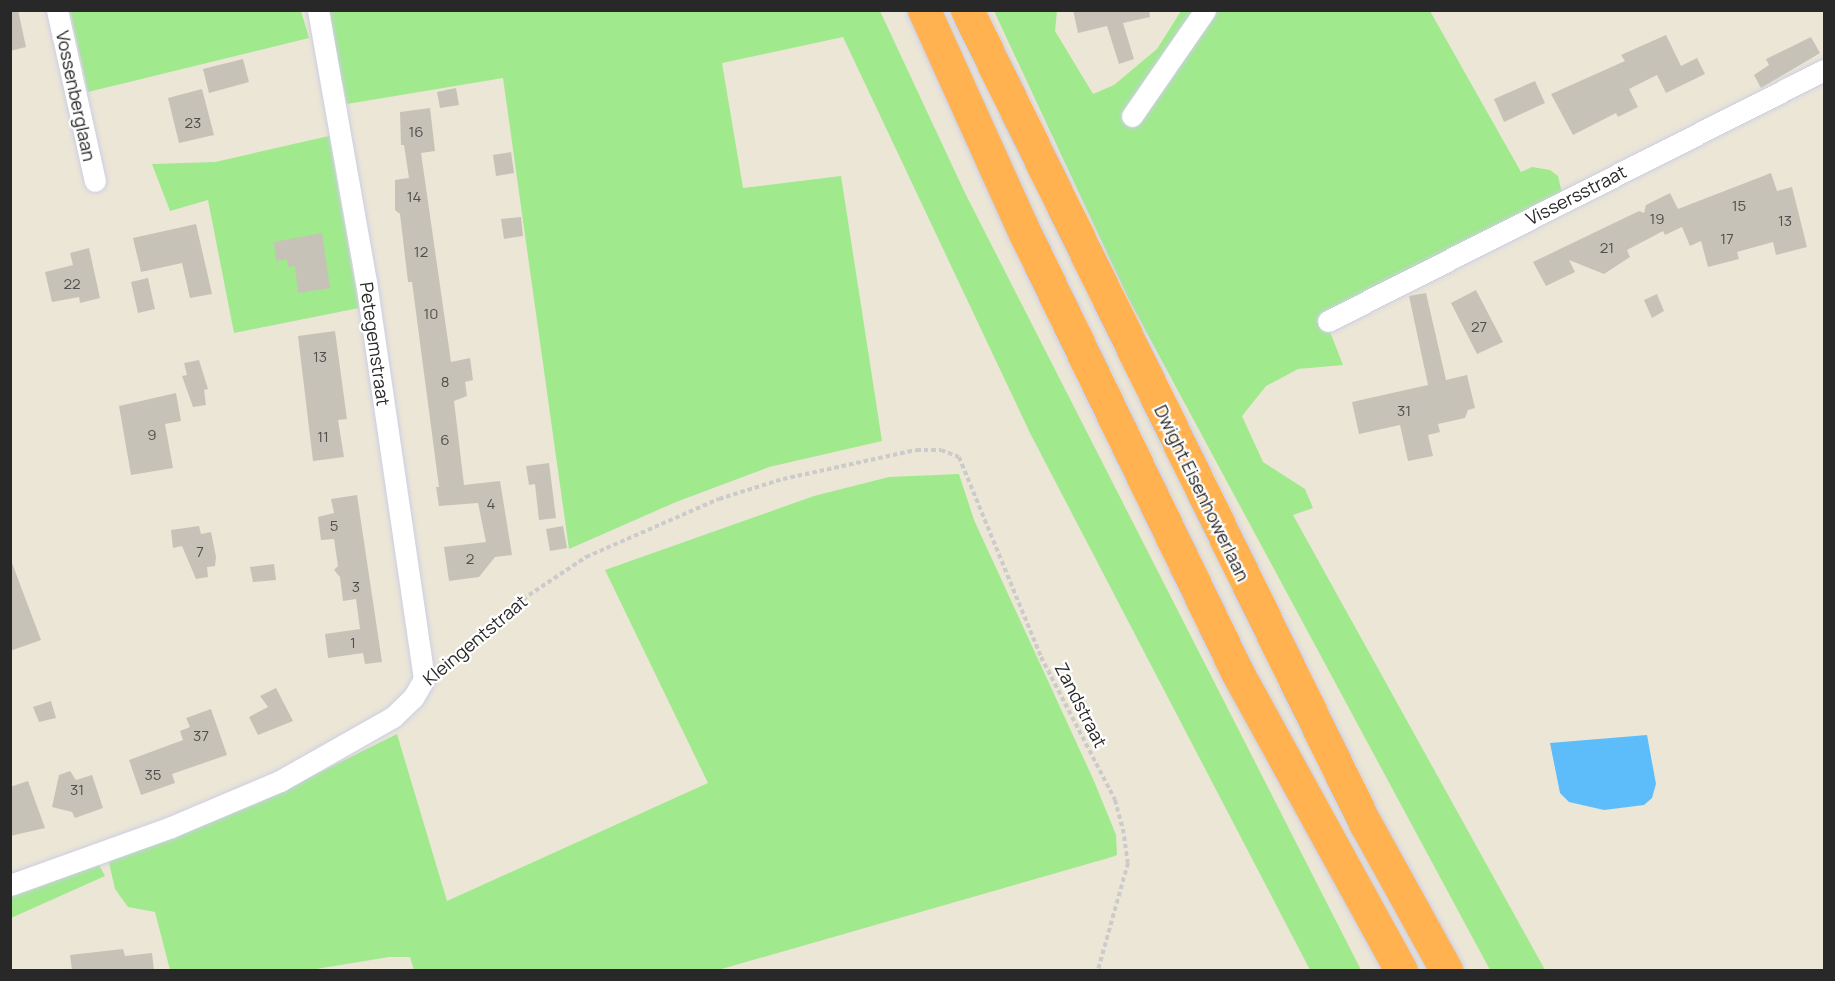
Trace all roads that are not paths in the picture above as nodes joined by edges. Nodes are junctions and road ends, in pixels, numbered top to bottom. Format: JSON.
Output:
{"nodes":[{"id":1,"x":57,"y":10,"type":"edge"},
{"id":2,"x":318,"y":10,"type":"edge"},
{"id":3,"x":924,"y":10,"type":"edge"},
{"id":4,"x":967,"y":10,"type":"edge"},
{"id":5,"x":1205,"y":10,"type":"edge"},
{"id":6,"x":1824,"y":70,"type":"edge"},
{"id":7,"x":1132,"y":116,"type":"dead end"},
{"id":8,"x":94,"y":182,"type":"dead end"},
{"id":9,"x":1328,"y":321,"type":"dead end"},
{"id":10,"x":424,"y":679,"type":"joint"},
{"id":11,"x":10,"y":885,"type":"edge"},
{"id":12,"x":1401,"y":970,"type":"edge"},
{"id":13,"x":1446,"y":970,"type":"edge"}],
"edges":[{"from":1,"to":8,"type":"street","name":"Vossenberglaan"},
{"from":2,"to":10,"type":"street","name":"Petegemstraat"},
{"from":3,"to":12,"type":"highway"},
{"from":4,"to":13,"type":"highway","name":"Dwight Eisenhowerlaan"},
{"from":5,"to":7,"type":"street"},
{"from":6,"to":9,"type":"street","name":"Vissersstraat"},
{"from":10,"to":11,"type":"street","name":"Kleingentstraat"}]}
